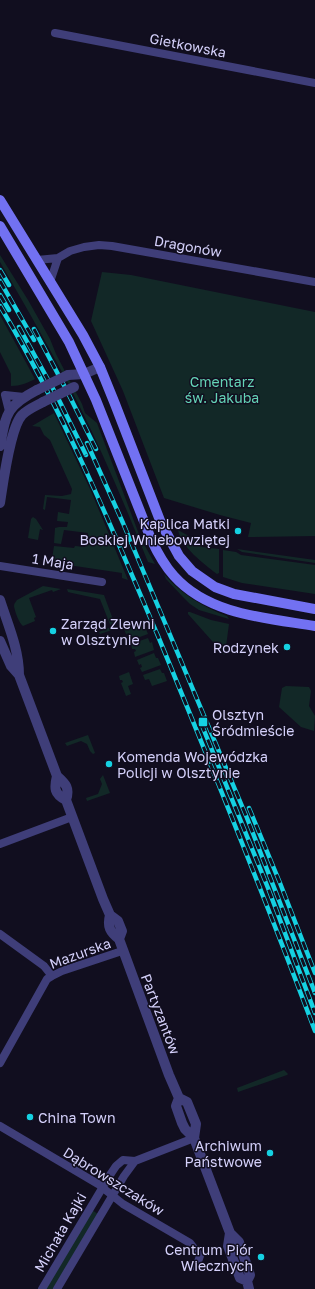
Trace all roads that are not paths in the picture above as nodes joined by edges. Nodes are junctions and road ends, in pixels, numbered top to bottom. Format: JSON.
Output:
{"nodes":[{"id":1,"x":55,"y":33,"type":"dead end"},
{"id":2,"x":315,"y":83,"type":"edge"},
{"id":3,"x":0,"y":200,"type":"edge"},
{"id":4,"x":0,"y":226,"type":"edge"},
{"id":5,"x":58,"y":258,"type":"junction"},
{"id":6,"x":37,"y":260,"type":"junction"},
{"id":7,"x":50,"y":282,"type":"junction"},
{"id":8,"x":315,"y":282,"type":"edge"},
{"id":9,"x":100,"y":367,"type":"junction"},
{"id":10,"x":84,"y":374,"type":"junction"},
{"id":11,"x":3,"y":394,"type":"edge"},
{"id":12,"x":24,"y":397,"type":"junction"},
{"id":13,"x":9,"y":412,"type":"junction"},
{"id":14,"x":0,"y":446,"type":"edge"},
{"id":15,"x":0,"y":503,"type":"edge"},
{"id":16,"x":0,"y":566,"type":"edge"},
{"id":17,"x":102,"y":582,"type":"dead end"},
{"id":18,"x":0,"y":600,"type":"edge"},
{"id":19,"x":315,"y":608,"type":"edge"},
{"id":20,"x":315,"y":626,"type":"edge"},
{"id":21,"x":1,"y":646,"type":"edge"},
{"id":22,"x":19,"y":675,"type":"junction"},
{"id":23,"x":72,"y":817,"type":"junction"},
{"id":24,"x":0,"y":844,"type":"edge"},
{"id":25,"x":0,"y":934,"type":"edge"},
{"id":26,"x":122,"y":951,"type":"junction"},
{"id":27,"x":52,"y":976,"type":"junction"},
{"id":28,"x":0,"y":1063,"type":"edge"},
{"id":29,"x":0,"y":1126,"type":"edge"},
{"id":30,"x":194,"y":1138,"type":"junction"},
{"id":31,"x":135,"y":1161,"type":"junction"},
{"id":32,"x":102,"y":1187,"type":"junction"},
{"id":33,"x":112,"y":1196,"type":"junction"},
{"id":34,"x":196,"y":1267,"type":"dead end"},
{"id":35,"x":248,"y":1285,"type":"edge"},
{"id":36,"x":42,"y":1289,"type":"edge"},
{"id":37,"x":57,"y":1289,"type":"edge"}],
"edges":[{"from":1,"to":2,"type":"street","name":"Gietkowska"},
{"from":3,"to":6,"type":"main road"},
{"from":4,"to":10,"type":"main road"},
{"from":5,"to":6,"type":"street","name":"Dragonów"},
{"from":5,"to":7,"type":"street"},
{"from":5,"to":8,"type":"street","name":"Dragonów"},
{"from":6,"to":7,"type":"main road"},
{"from":7,"to":9,"type":"main road"},
{"from":9,"to":10,"type":"street"},
{"from":9,"to":19,"type":"main road"},
{"from":10,"to":12,"type":"street","bridge":true},
{"from":10,"to":15,"type":"street","bridge":true},
{"from":10,"to":20,"type":"main road"},
{"from":11,"to":12,"type":"street"},
{"from":11,"to":13,"type":"street"},
{"from":12,"to":13,"type":"street"},
{"from":13,"to":14,"type":"street"},
{"from":16,"to":17,"type":"street","name":"1 Maja"},
{"from":18,"to":22,"type":"street","name":"Partyzantów"},
{"from":21,"to":22,"type":"street","name":"Partyzantów"},
{"from":22,"to":23,"type":"street","name":"Partyzantów"},
{"from":23,"to":24,"type":"street"},
{"from":23,"to":26,"type":"street","name":"Partyzantów"},
{"from":25,"to":27,"type":"street"},
{"from":26,"to":27,"type":"street","name":"Mazurska"},
{"from":26,"to":30,"type":"street","name":"Partyzantów"},
{"from":27,"to":28,"type":"street","name":"Mazurska"},
{"from":29,"to":32,"type":"street","name":"Dąbrowszczaków"},
{"from":30,"to":31,"type":"street","name":"Michała Kajki"},
{"from":30,"to":35,"type":"street","name":"Partyzantów"},
{"from":31,"to":32,"type":"street","name":"Michała Kajki"},
{"from":31,"to":33,"type":"street","name":"Michała Kajki"},
{"from":32,"to":33,"type":"street","name":"Dąbrowszczaków"},
{"from":32,"to":36,"type":"street","name":"Michała Kajki"},
{"from":33,"to":34,"type":"street","name":"Dąbrowszczaków"},
{"from":33,"to":37,"type":"street","name":"Michała Kajki"}]}
